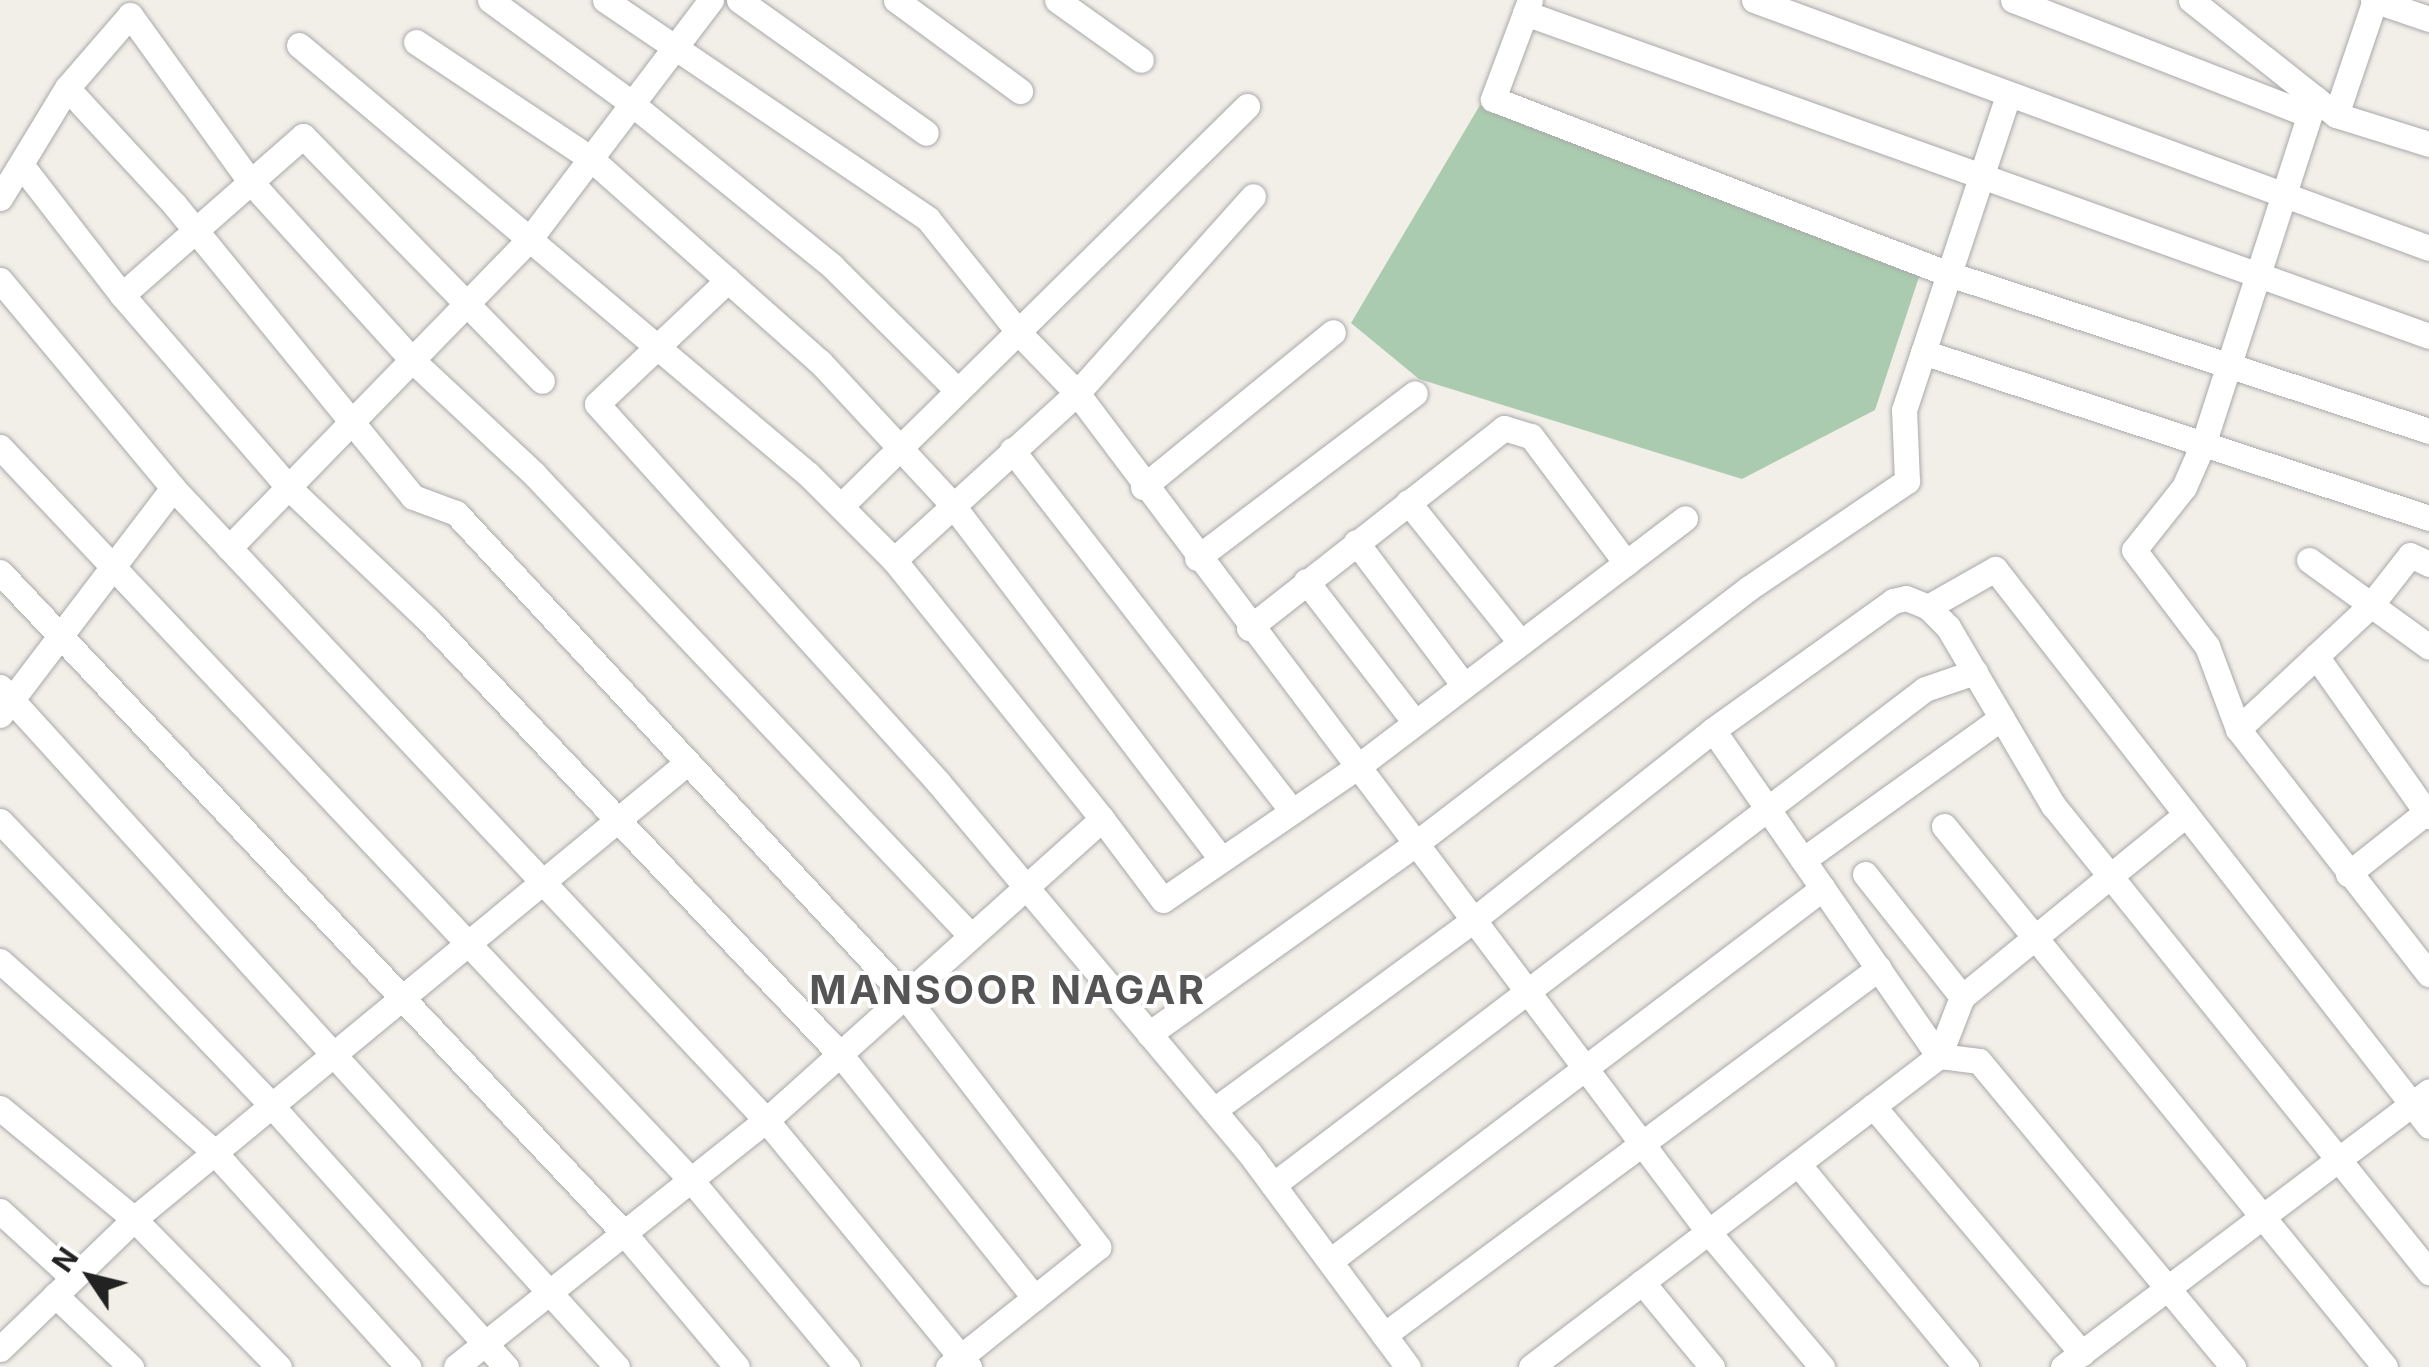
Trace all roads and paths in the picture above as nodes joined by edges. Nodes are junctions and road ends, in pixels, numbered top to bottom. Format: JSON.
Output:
{"nodes":[{"id":1,"x":490,"y":0,"type":"edge"},
{"id":2,"x":606,"y":0,"type":"edge"},
{"id":3,"x":711,"y":0,"type":"edge"},
{"id":4,"x":739,"y":0,"type":"edge"},
{"id":5,"x":896,"y":0,"type":"edge"},
{"id":6,"x":1057,"y":0,"type":"edge"},
{"id":7,"x":1754,"y":0,"type":"edge"},
{"id":8,"x":2012,"y":0,"type":"edge"},
{"id":9,"x":2040,"y":0,"type":"edge"},
{"id":10,"x":2191,"y":0,"type":"edge"},
{"id":11,"x":2374,"y":0,"type":"edge"},
{"id":12,"x":1527,"y":7,"type":"edge"},
{"id":13,"x":2066,"y":19,"type":"junction"},
{"id":14,"x":2429,"y":19,"type":"edge"},
{"id":15,"x":416,"y":42,"type":"dead end"},
{"id":16,"x":299,"y":45,"type":"dead end"},
{"id":17,"x":673,"y":51,"type":"junction"},
{"id":18,"x":1141,"y":60,"type":"dead end"},
{"id":19,"x":67,"y":88,"type":"junction"},
{"id":20,"x":1020,"y":91,"type":"dead end"},
{"id":21,"x":2008,"y":95,"type":"junction"},
{"id":22,"x":631,"y":103,"type":"junction"},
{"id":23,"x":1248,"y":106,"type":"dead end"},
{"id":24,"x":2312,"y":107,"type":"junction"},
{"id":25,"x":2336,"y":115,"type":"junction"},
{"id":26,"x":926,"y":133,"type":"dead end"},
{"id":27,"x":2429,"y":144,"type":"edge"},
{"id":28,"x":590,"y":158,"type":"junction"},
{"id":29,"x":22,"y":166,"type":"junction"},
{"id":30,"x":1981,"y":176,"type":"junction"},
{"id":31,"x":250,"y":180,"type":"junction"},
{"id":32,"x":1253,"y":196,"type":"dead end"},
{"id":33,"x":2282,"y":197,"type":"junction"},
{"id":34,"x":0,"y":198,"type":"edge"},
{"id":35,"x":189,"y":230,"type":"junction"},
{"id":36,"x":528,"y":241,"type":"junction"},
{"id":37,"x":2429,"y":248,"type":"edge"},
{"id":38,"x":1949,"y":274,"type":"junction"},
{"id":39,"x":2257,"y":274,"type":"junction"},
{"id":40,"x":0,"y":280,"type":"edge"},
{"id":41,"x":728,"y":280,"type":"junction"},
{"id":42,"x":122,"y":295,"type":"junction"},
{"id":43,"x":467,"y":304,"type":"junction"},
{"id":44,"x":1333,"y":332,"type":"dead end"},
{"id":45,"x":1020,"y":334,"type":"junction"},
{"id":46,"x":2429,"y":336,"type":"edge"},
{"id":47,"x":658,"y":349,"type":"junction"},
{"id":48,"x":1923,"y":352,"type":"junction"},
{"id":49,"x":412,"y":360,"type":"junction"},
{"id":50,"x":2228,"y":363,"type":"junction"},
{"id":51,"x":542,"y":381,"type":"dead end"},
{"id":52,"x":958,"y":391,"type":"junction"},
{"id":53,"x":1415,"y":393,"type":"dead end"},
{"id":54,"x":1076,"y":394,"type":"junction"},
{"id":55,"x":350,"y":425,"type":"junction"},
{"id":56,"x":2429,"y":431,"type":"edge"},
{"id":57,"x":2203,"y":444,"type":"junction"},
{"id":58,"x":0,"y":447,"type":"edge"},
{"id":59,"x":900,"y":448,"type":"junction"},
{"id":60,"x":1012,"y":450,"type":"junction"},
{"id":61,"x":1142,"y":487,"type":"junction"},
{"id":62,"x":174,"y":488,"type":"junction"},
{"id":63,"x":289,"y":488,"type":"junction"},
{"id":64,"x":1408,"y":502,"type":"junction"},
{"id":65,"x":951,"y":503,"type":"junction"},
{"id":66,"x":841,"y":506,"type":"junction"},
{"id":67,"x":1685,"y":518,"type":"dead end"},
{"id":68,"x":2429,"y":518,"type":"edge"},
{"id":69,"x":1356,"y":542,"type":"junction"},
{"id":70,"x":230,"y":548,"type":"junction"},
{"id":71,"x":1197,"y":558,"type":"junction"},
{"id":72,"x":894,"y":560,"type":"junction"},
{"id":73,"x":2309,"y":560,"type":"dead end"},
{"id":74,"x":1626,"y":562,"type":"junction"},
{"id":75,"x":115,"y":564,"type":"junction"},
{"id":76,"x":2429,"y":564,"type":"edge"},
{"id":77,"x":0,"y":572,"type":"edge"},
{"id":78,"x":1306,"y":581,"type":"junction"},
{"id":79,"x":2371,"y":605,"type":"junction"},
{"id":80,"x":1928,"y":606,"type":"junction"},
{"id":81,"x":1250,"y":628,"type":"junction"},
{"id":82,"x":61,"y":635,"type":"junction"},
{"id":83,"x":1520,"y":642,"type":"junction"},
{"id":84,"x":2429,"y":647,"type":"edge"},
{"id":85,"x":2316,"y":656,"type":"junction"},
{"id":86,"x":1975,"y":672,"type":"junction"},
{"id":87,"x":1463,"y":684,"type":"junction"},
{"id":88,"x":4,"y":700,"type":"edge"},
{"id":89,"x":2001,"y":718,"type":"junction"},
{"id":90,"x":1414,"y":721,"type":"junction"},
{"id":91,"x":2238,"y":729,"type":"junction"},
{"id":92,"x":1713,"y":730,"type":"junction"},
{"id":93,"x":688,"y":762,"type":"junction"},
{"id":94,"x":1356,"y":768,"type":"junction"},
{"id":95,"x":1766,"y":807,"type":"junction"},
{"id":96,"x":1290,"y":810,"type":"junction"},
{"id":97,"x":2428,"y":813,"type":"edge"},
{"id":98,"x":2186,"y":814,"type":"junction"},
{"id":99,"x":618,"y":820,"type":"junction"},
{"id":100,"x":1102,"y":820,"type":"junction"},
{"id":101,"x":0,"y":821,"type":"edge"},
{"id":102,"x":1944,"y":826,"type":"dead end"},
{"id":103,"x":1414,"y":845,"type":"junction"},
{"id":104,"x":1221,"y":860,"type":"junction"},
{"id":105,"x":1803,"y":860,"type":"junction"},
{"id":106,"x":1865,"y":874,"type":"dead end"},
{"id":107,"x":2348,"y":874,"type":"junction"},
{"id":108,"x":2110,"y":876,"type":"junction"},
{"id":109,"x":542,"y":882,"type":"junction"},
{"id":110,"x":1025,"y":888,"type":"junction"},
{"id":111,"x":1823,"y":888,"type":"junction"},
{"id":112,"x":1472,"y":921,"type":"junction"},
{"id":113,"x":971,"y":936,"type":"junction"},
{"id":114,"x":2035,"y":938,"type":"junction"},
{"id":115,"x":469,"y":942,"type":"junction"},
{"id":116,"x":0,"y":961,"type":"edge"},
{"id":117,"x":1878,"y":968,"type":"junction"},
{"id":118,"x":2429,"y":974,"type":"edge"},
{"id":119,"x":1526,"y":992,"type":"junction"},
{"id":120,"x":905,"y":996,"type":"junction"},
{"id":121,"x":1962,"y":997,"type":"junction"},
{"id":122,"x":402,"y":998,"type":"junction"},
{"id":123,"x":1149,"y":1034,"type":"junction"},
{"id":124,"x":335,"y":1052,"type":"junction"},
{"id":125,"x":840,"y":1054,"type":"junction"},
{"id":126,"x":1939,"y":1056,"type":"junction"},
{"id":127,"x":1584,"y":1068,"type":"junction"},
{"id":128,"x":2420,"y":1098,"type":"edge"},
{"id":129,"x":271,"y":1105,"type":"junction"},
{"id":130,"x":1873,"y":1106,"type":"junction"},
{"id":131,"x":0,"y":1108,"type":"edge"},
{"id":132,"x":1214,"y":1110,"type":"junction"},
{"id":133,"x":766,"y":1120,"type":"junction"},
{"id":134,"x":2429,"y":1126,"type":"edge"},
{"id":135,"x":1642,"y":1144,"type":"junction"},
{"id":136,"x":214,"y":1152,"type":"junction"},
{"id":137,"x":2337,"y":1161,"type":"junction"},
{"id":138,"x":1798,"y":1164,"type":"junction"},
{"id":139,"x":691,"y":1180,"type":"junction"},
{"id":140,"x":1274,"y":1185,"type":"junction"},
{"id":141,"x":0,"y":1211,"type":"edge"},
{"id":142,"x":134,"y":1218,"type":"junction"},
{"id":143,"x":2264,"y":1218,"type":"junction"},
{"id":144,"x":624,"y":1233,"type":"junction"},
{"id":145,"x":1710,"y":1234,"type":"junction"},
{"id":146,"x":1330,"y":1261,"type":"junction"},
{"id":147,"x":2429,"y":1272,"type":"edge"},
{"id":148,"x":1642,"y":1282,"type":"junction"},
{"id":149,"x":64,"y":1287,"type":"junction"},
{"id":150,"x":553,"y":1290,"type":"junction"},
{"id":151,"x":2169,"y":1290,"type":"junction"},
{"id":152,"x":1035,"y":1298,"type":"junction"},
{"id":153,"x":1384,"y":1335,"type":"junction"},
{"id":154,"x":485,"y":1344,"type":"junction"},
{"id":155,"x":0,"y":1349,"type":"edge"},
{"id":156,"x":2073,"y":1360,"type":"edge"},
{"id":157,"x":959,"y":1364,"type":"edge"},
{"id":158,"x":131,"y":1367,"type":"edge"},
{"id":159,"x":279,"y":1367,"type":"edge"},
{"id":160,"x":408,"y":1367,"type":"edge"},
{"id":161,"x":456,"y":1367,"type":"edge"},
{"id":162,"x":506,"y":1367,"type":"edge"},
{"id":163,"x":616,"y":1367,"type":"edge"},
{"id":164,"x":738,"y":1367,"type":"edge"},
{"id":165,"x":847,"y":1367,"type":"edge"},
{"id":166,"x":1408,"y":1367,"type":"edge"},
{"id":167,"x":1532,"y":1367,"type":"edge"},
{"id":168,"x":1712,"y":1367,"type":"edge"},
{"id":169,"x":1822,"y":1367,"type":"edge"},
{"id":170,"x":1966,"y":1367,"type":"edge"},
{"id":171,"x":2233,"y":1367,"type":"edge"},
{"id":172,"x":2385,"y":1367,"type":"edge"}],
"edges":[{"from":1,"to":22,"type":"street"},
{"from":2,"to":17,"type":"street"},
{"from":3,"to":17,"type":"street"},
{"from":4,"to":26,"type":"street"},
{"from":5,"to":20,"type":"street"},
{"from":6,"to":18,"type":"street"},
{"from":7,"to":21,"type":"street"},
{"from":8,"to":13,"type":"street"},
{"from":9,"to":13,"type":"street"},
{"from":10,"to":24,"type":"street"},
{"from":11,"to":14,"type":"street"},
{"from":11,"to":25,"type":"street"},
{"from":12,"to":30,"type":"street"},
{"from":12,"to":38,"type":"street"},
{"from":13,"to":24,"type":"street"},
{"from":15,"to":28,"type":"street"},
{"from":16,"to":36,"type":"street"},
{"from":17,"to":22,"type":"street"},
{"from":17,"to":45,"type":"street"},
{"from":19,"to":29,"type":"street"},
{"from":19,"to":31,"type":"street"},
{"from":19,"to":35,"type":"street"},
{"from":21,"to":30,"type":"street"},
{"from":21,"to":33,"type":"street"},
{"from":22,"to":28,"type":"street"},
{"from":22,"to":52,"type":"street"},
{"from":23,"to":45,"type":"street"},
{"from":24,"to":25,"type":"street"},
{"from":24,"to":33,"type":"street"},
{"from":25,"to":27,"type":"street"},
{"from":28,"to":36,"type":"street"},
{"from":28,"to":41,"type":"street"},
{"from":29,"to":34,"type":"street"},
{"from":29,"to":42,"type":"street"},
{"from":30,"to":38,"type":"street"},
{"from":30,"to":39,"type":"street"},
{"from":31,"to":35,"type":"street"},
{"from":31,"to":43,"type":"street"},
{"from":31,"to":49,"type":"street"},
{"from":32,"to":54,"type":"street"},
{"from":33,"to":37,"type":"street"},
{"from":33,"to":39,"type":"street"},
{"from":35,"to":42,"type":"street"},
{"from":35,"to":55,"type":"street"},
{"from":36,"to":43,"type":"street"},
{"from":36,"to":47,"type":"street"},
{"from":38,"to":48,"type":"street"},
{"from":38,"to":50,"type":"street"},
{"from":39,"to":46,"type":"street"},
{"from":39,"to":50,"type":"street"},
{"from":40,"to":62,"type":"street"},
{"from":41,"to":47,"type":"street"},
{"from":41,"to":59,"type":"street"},
{"from":42,"to":63,"type":"street"},
{"from":43,"to":49,"type":"street"},
{"from":43,"to":51,"type":"street"},
{"from":44,"to":61,"type":"street"},
{"from":45,"to":52,"type":"street"},
{"from":45,"to":54,"type":"street"},
{"from":47,"to":66,"type":"street"},
{"from":47,"to":110,"type":"street"},
{"from":48,"to":57,"type":"street"},
{"from":48,"to":103,"type":"street"},
{"from":49,"to":55,"type":"street"},
{"from":49,"to":113,"type":"street"},
{"from":50,"to":56,"type":"street"},
{"from":50,"to":57,"type":"street"},
{"from":52,"to":59,"type":"street"},
{"from":53,"to":71,"type":"street"},
{"from":54,"to":60,"type":"street"},
{"from":54,"to":61,"type":"street"},
{"from":55,"to":63,"type":"street"},
{"from":55,"to":93,"type":"street"},
{"from":57,"to":68,"type":"street"},
{"from":57,"to":91,"type":"street"},
{"from":58,"to":75,"type":"street"},
{"from":59,"to":65,"type":"street"},
{"from":59,"to":66,"type":"street"},
{"from":60,"to":65,"type":"street"},
{"from":60,"to":96,"type":"street"},
{"from":61,"to":71,"type":"street"},
{"from":62,"to":70,"type":"street"},
{"from":62,"to":75,"type":"street"},
{"from":63,"to":70,"type":"street"},
{"from":63,"to":99,"type":"street"},
{"from":64,"to":69,"type":"street"},
{"from":64,"to":74,"type":"street"},
{"from":64,"to":83,"type":"street"},
{"from":65,"to":72,"type":"street"},
{"from":65,"to":104,"type":"street"},
{"from":66,"to":72,"type":"street"},
{"from":67,"to":74,"type":"street"},
{"from":69,"to":78,"type":"street"},
{"from":69,"to":87,"type":"street"},
{"from":70,"to":109,"type":"street"},
{"from":71,"to":81,"type":"street"},
{"from":72,"to":100,"type":"street"},
{"from":73,"to":79,"type":"street"},
{"from":74,"to":83,"type":"street"},
{"from":75,"to":82,"type":"street"},
{"from":75,"to":115,"type":"street"},
{"from":76,"to":79,"type":"street"},
{"from":77,"to":82,"type":"street"},
{"from":78,"to":81,"type":"street"},
{"from":78,"to":90,"type":"street"},
{"from":79,"to":84,"type":"street"},
{"from":79,"to":85,"type":"street"},
{"from":80,"to":86,"type":"street"},
{"from":80,"to":92,"type":"street"},
{"from":80,"to":98,"type":"street"},
{"from":81,"to":94,"type":"street"},
{"from":82,"to":88,"type":"street"},
{"from":82,"to":122,"type":"street"},
{"from":83,"to":87,"type":"street"},
{"from":85,"to":91,"type":"street"},
{"from":85,"to":97,"type":"street"},
{"from":86,"to":89,"type":"street"},
{"from":86,"to":95,"type":"street"},
{"from":87,"to":90,"type":"street"},
{"from":88,"to":124,"type":"street"},
{"from":89,"to":105,"type":"street"},
{"from":89,"to":108,"type":"street"},
{"from":90,"to":94,"type":"street"},
{"from":91,"to":107,"type":"street"},
{"from":92,"to":95,"type":"street"},
{"from":92,"to":112,"type":"street"},
{"from":93,"to":99,"type":"street"},
{"from":93,"to":120,"type":"street"},
{"from":94,"to":96,"type":"street"},
{"from":94,"to":103,"type":"street"},
{"from":95,"to":105,"type":"street"},
{"from":95,"to":119,"type":"street"},
{"from":96,"to":104,"type":"street"},
{"from":97,"to":107,"type":"street"},
{"from":98,"to":108,"type":"street"},
{"from":98,"to":128,"type":"street"},
{"from":99,"to":109,"type":"street"},
{"from":99,"to":125,"type":"street"},
{"from":100,"to":104,"type":"street"},
{"from":100,"to":110,"type":"street"},
{"from":101,"to":129,"type":"street"},
{"from":102,"to":114,"type":"street"},
{"from":103,"to":112,"type":"street"},
{"from":103,"to":123,"type":"street"},
{"from":105,"to":111,"type":"street"},
{"from":106,"to":121,"type":"street"},
{"from":107,"to":118,"type":"street"},
{"from":108,"to":114,"type":"street"},
{"from":108,"to":137,"type":"street"},
{"from":109,"to":115,"type":"street"},
{"from":109,"to":133,"type":"street"},
{"from":110,"to":113,"type":"street"},
{"from":110,"to":123,"type":"street"},
{"from":111,"to":117,"type":"street"},
{"from":111,"to":127,"type":"street"},
{"from":112,"to":119,"type":"street"},
{"from":112,"to":132,"type":"street"},
{"from":113,"to":120,"type":"street"},
{"from":114,"to":121,"type":"street"},
{"from":114,"to":143,"type":"street"},
{"from":115,"to":122,"type":"street"},
{"from":115,"to":139,"type":"street"},
{"from":116,"to":136,"type":"street"},
{"from":117,"to":126,"type":"street"},
{"from":117,"to":135,"type":"street"},
{"from":119,"to":127,"type":"street"},
{"from":119,"to":140,"type":"street"},
{"from":120,"to":125,"type":"street"},
{"from":120,"to":152,"type":"street"},
{"from":121,"to":126,"type":"street"},
{"from":122,"to":124,"type":"street"},
{"from":122,"to":144,"type":"street"},
{"from":123,"to":132,"type":"street"},
{"from":124,"to":129,"type":"street"},
{"from":124,"to":150,"type":"street"},
{"from":125,"to":133,"type":"street"},
{"from":125,"to":152,"type":"street"},
{"from":126,"to":130,"type":"street"},
{"from":126,"to":151,"type":"street"},
{"from":127,"to":135,"type":"street"},
{"from":127,"to":146,"type":"street"},
{"from":128,"to":134,"type":"street"},
{"from":128,"to":137,"type":"street"},
{"from":129,"to":136,"type":"street"},
{"from":129,"to":154,"type":"street"},
{"from":130,"to":138,"type":"street"},
{"from":130,"to":156,"type":"street"},
{"from":131,"to":142,"type":"street"},
{"from":132,"to":140,"type":"street"},
{"from":133,"to":139,"type":"street"},
{"from":133,"to":157,"type":"street"},
{"from":135,"to":145,"type":"street"},
{"from":135,"to":153,"type":"street"},
{"from":136,"to":142,"type":"street"},
{"from":136,"to":160,"type":"street"},
{"from":137,"to":143,"type":"street"},
{"from":137,"to":147,"type":"street"},
{"from":138,"to":145,"type":"street"},
{"from":138,"to":170,"type":"street"},
{"from":139,"to":144,"type":"street"},
{"from":139,"to":165,"type":"street"},
{"from":140,"to":146,"type":"street"},
{"from":141,"to":149,"type":"street"},
{"from":142,"to":149,"type":"street"},
{"from":142,"to":159,"type":"street"},
{"from":143,"to":151,"type":"street"},
{"from":143,"to":172,"type":"street"},
{"from":144,"to":150,"type":"street"},
{"from":144,"to":164,"type":"street"},
{"from":145,"to":148,"type":"street"},
{"from":145,"to":169,"type":"street"},
{"from":146,"to":153,"type":"street"},
{"from":148,"to":167,"type":"street"},
{"from":148,"to":168,"type":"street"},
{"from":149,"to":155,"type":"street"},
{"from":149,"to":158,"type":"street"},
{"from":150,"to":154,"type":"street"},
{"from":150,"to":163,"type":"street"},
{"from":151,"to":156,"type":"street"},
{"from":151,"to":171,"type":"street"},
{"from":152,"to":157,"type":"street"},
{"from":153,"to":166,"type":"street"},
{"from":154,"to":161,"type":"street"},
{"from":154,"to":162,"type":"street"}]}
